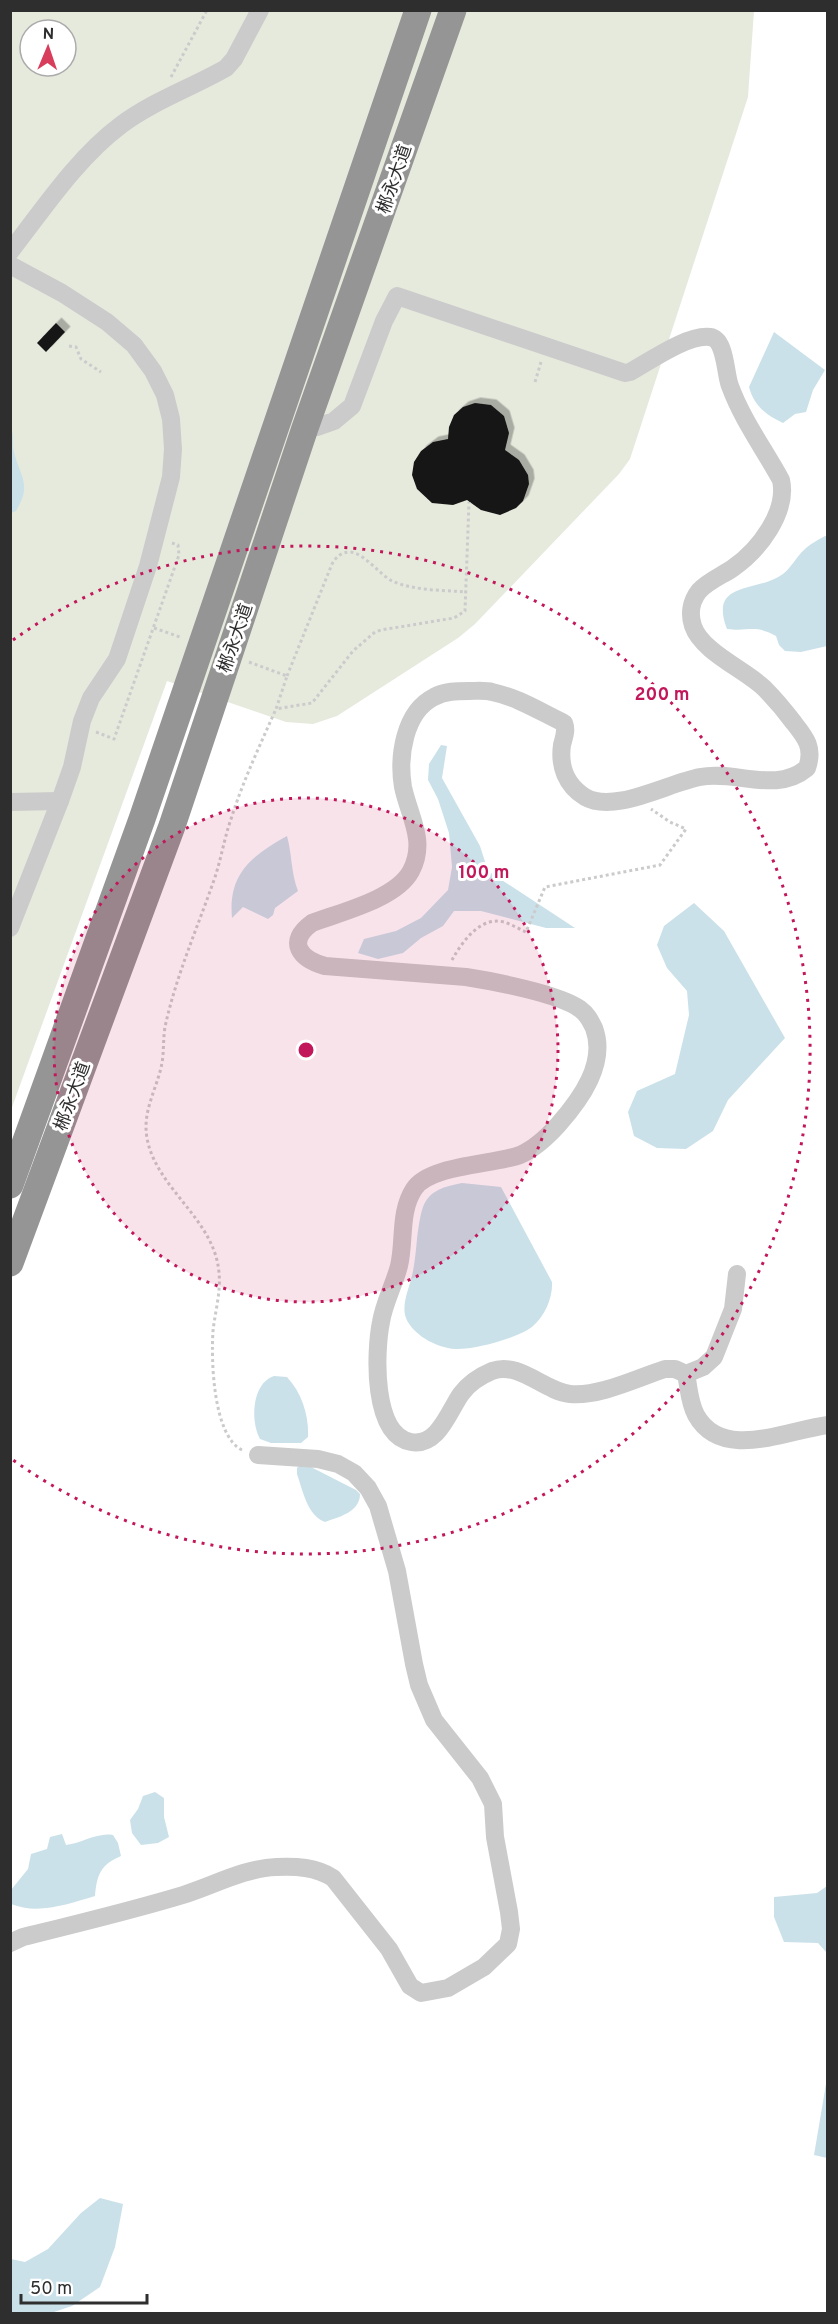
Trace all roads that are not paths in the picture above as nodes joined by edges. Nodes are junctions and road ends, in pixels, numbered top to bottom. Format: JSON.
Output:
{"nodes":[{"id":1,"x":260,"y":10,"type":"edge"},
{"id":2,"x":418,"y":10,"type":"edge"},
{"id":3,"x":453,"y":10,"type":"edge"},
{"id":4,"x":10,"y":252,"type":"edge"},
{"id":5,"x":10,"y":265,"type":"edge"},
{"id":6,"x":305,"y":428,"type":"junction"},
{"id":7,"x":60,"y":801,"type":"junction"},
{"id":8,"x":10,"y":802,"type":"edge"},
{"id":9,"x":10,"y":928,"type":"edge"},
{"id":10,"x":10,"y":1185,"type":"edge"},
{"id":11,"x":10,"y":1263,"type":"edge"},
{"id":12,"x":737,"y":1274,"type":"dead end"},
{"id":13,"x":686,"y":1374,"type":"junction"},
{"id":14,"x":828,"y":1425,"type":"edge"},
{"id":15,"x":258,"y":1455,"type":"road end"},
{"id":16,"x":10,"y":1943,"type":"edge"}],
"edges":[{"from":1,"to":4,"type":"street"},
{"from":2,"to":10,"type":"highway","name":"郴永大道"},
{"from":3,"to":6,"type":"highway","name":"郴永大道"},
{"from":5,"to":7,"type":"street"},
{"from":6,"to":11,"type":"highway","name":"郴永大道"},
{"from":6,"to":13,"type":"street"},
{"from":7,"to":8,"type":"street"},
{"from":7,"to":9,"type":"street"},
{"from":12,"to":13,"type":"street"},
{"from":13,"to":14,"type":"street"},
{"from":15,"to":16,"type":"street"}]}
